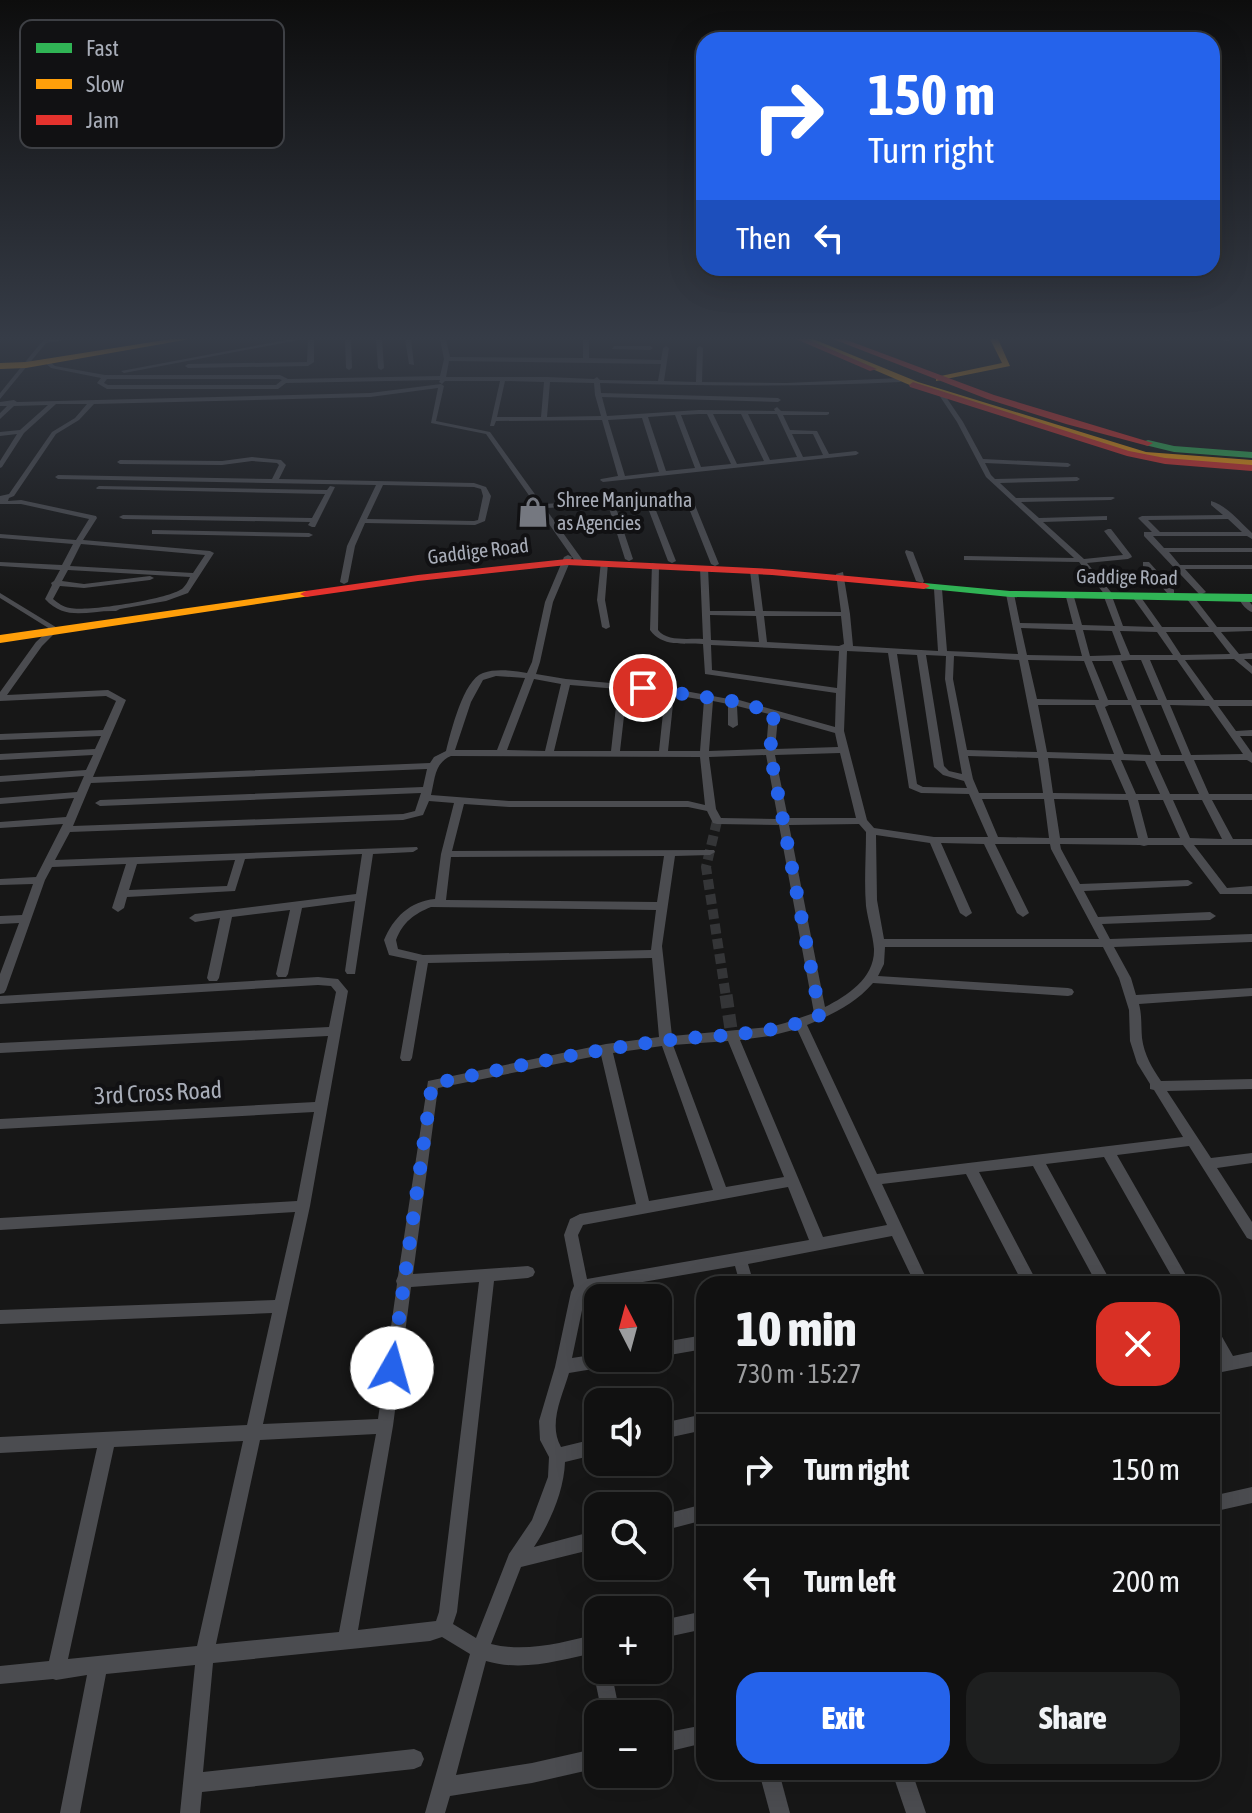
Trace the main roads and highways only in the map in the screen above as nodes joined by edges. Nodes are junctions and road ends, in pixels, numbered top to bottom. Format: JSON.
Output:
{"nodes":[{"id":1,"x":1038,"y":424,"type":"edge"},
{"id":2,"x":1059,"y":424,"type":"edge"},
{"id":3,"x":1252,"y":461,"type":"edge"},
{"id":4,"x":570,"y":554,"type":"junction"},
{"id":5,"x":710,"y":566,"type":"junction"},
{"id":6,"x":840,"y":577,"type":"junction"},
{"id":7,"x":1196,"y":595,"type":"junction"},
{"id":8,"x":1109,"y":596,"type":"junction"},
{"id":9,"x":1249,"y":600,"type":"edge"},
{"id":10,"x":53,"y":627,"type":"junction"},
{"id":11,"x":0,"y":636,"type":"edge"}],
"edges":[{"from":1,"to":3,"type":"main road"},
{"from":2,"to":3,"type":"main road"},
{"from":4,"to":5,"type":"main road","name":"Gaddige Road"},
{"from":4,"to":5,"type":"main road","name":"Gaddige Road"},
{"from":4,"to":10,"type":"main road","name":"Gaddige Road"},
{"from":4,"to":10,"type":"main road","name":"Gaddige Road"},
{"from":5,"to":6,"type":"main road","name":"Gaddige Road"},
{"from":5,"to":6,"type":"main road","name":"Gaddige Road"},
{"from":6,"to":8,"type":"main road","name":"Gaddige Road"},
{"from":6,"to":8,"type":"main road","name":"Gaddige Road"},
{"from":7,"to":8,"type":"main road","name":"Gaddige Road"},
{"from":7,"to":8,"type":"main road","name":"Gaddige Road"},
{"from":7,"to":9,"type":"main road","name":"Gaddige Road"},
{"from":10,"to":11,"type":"main road","name":"Gaddige Road"}]}
